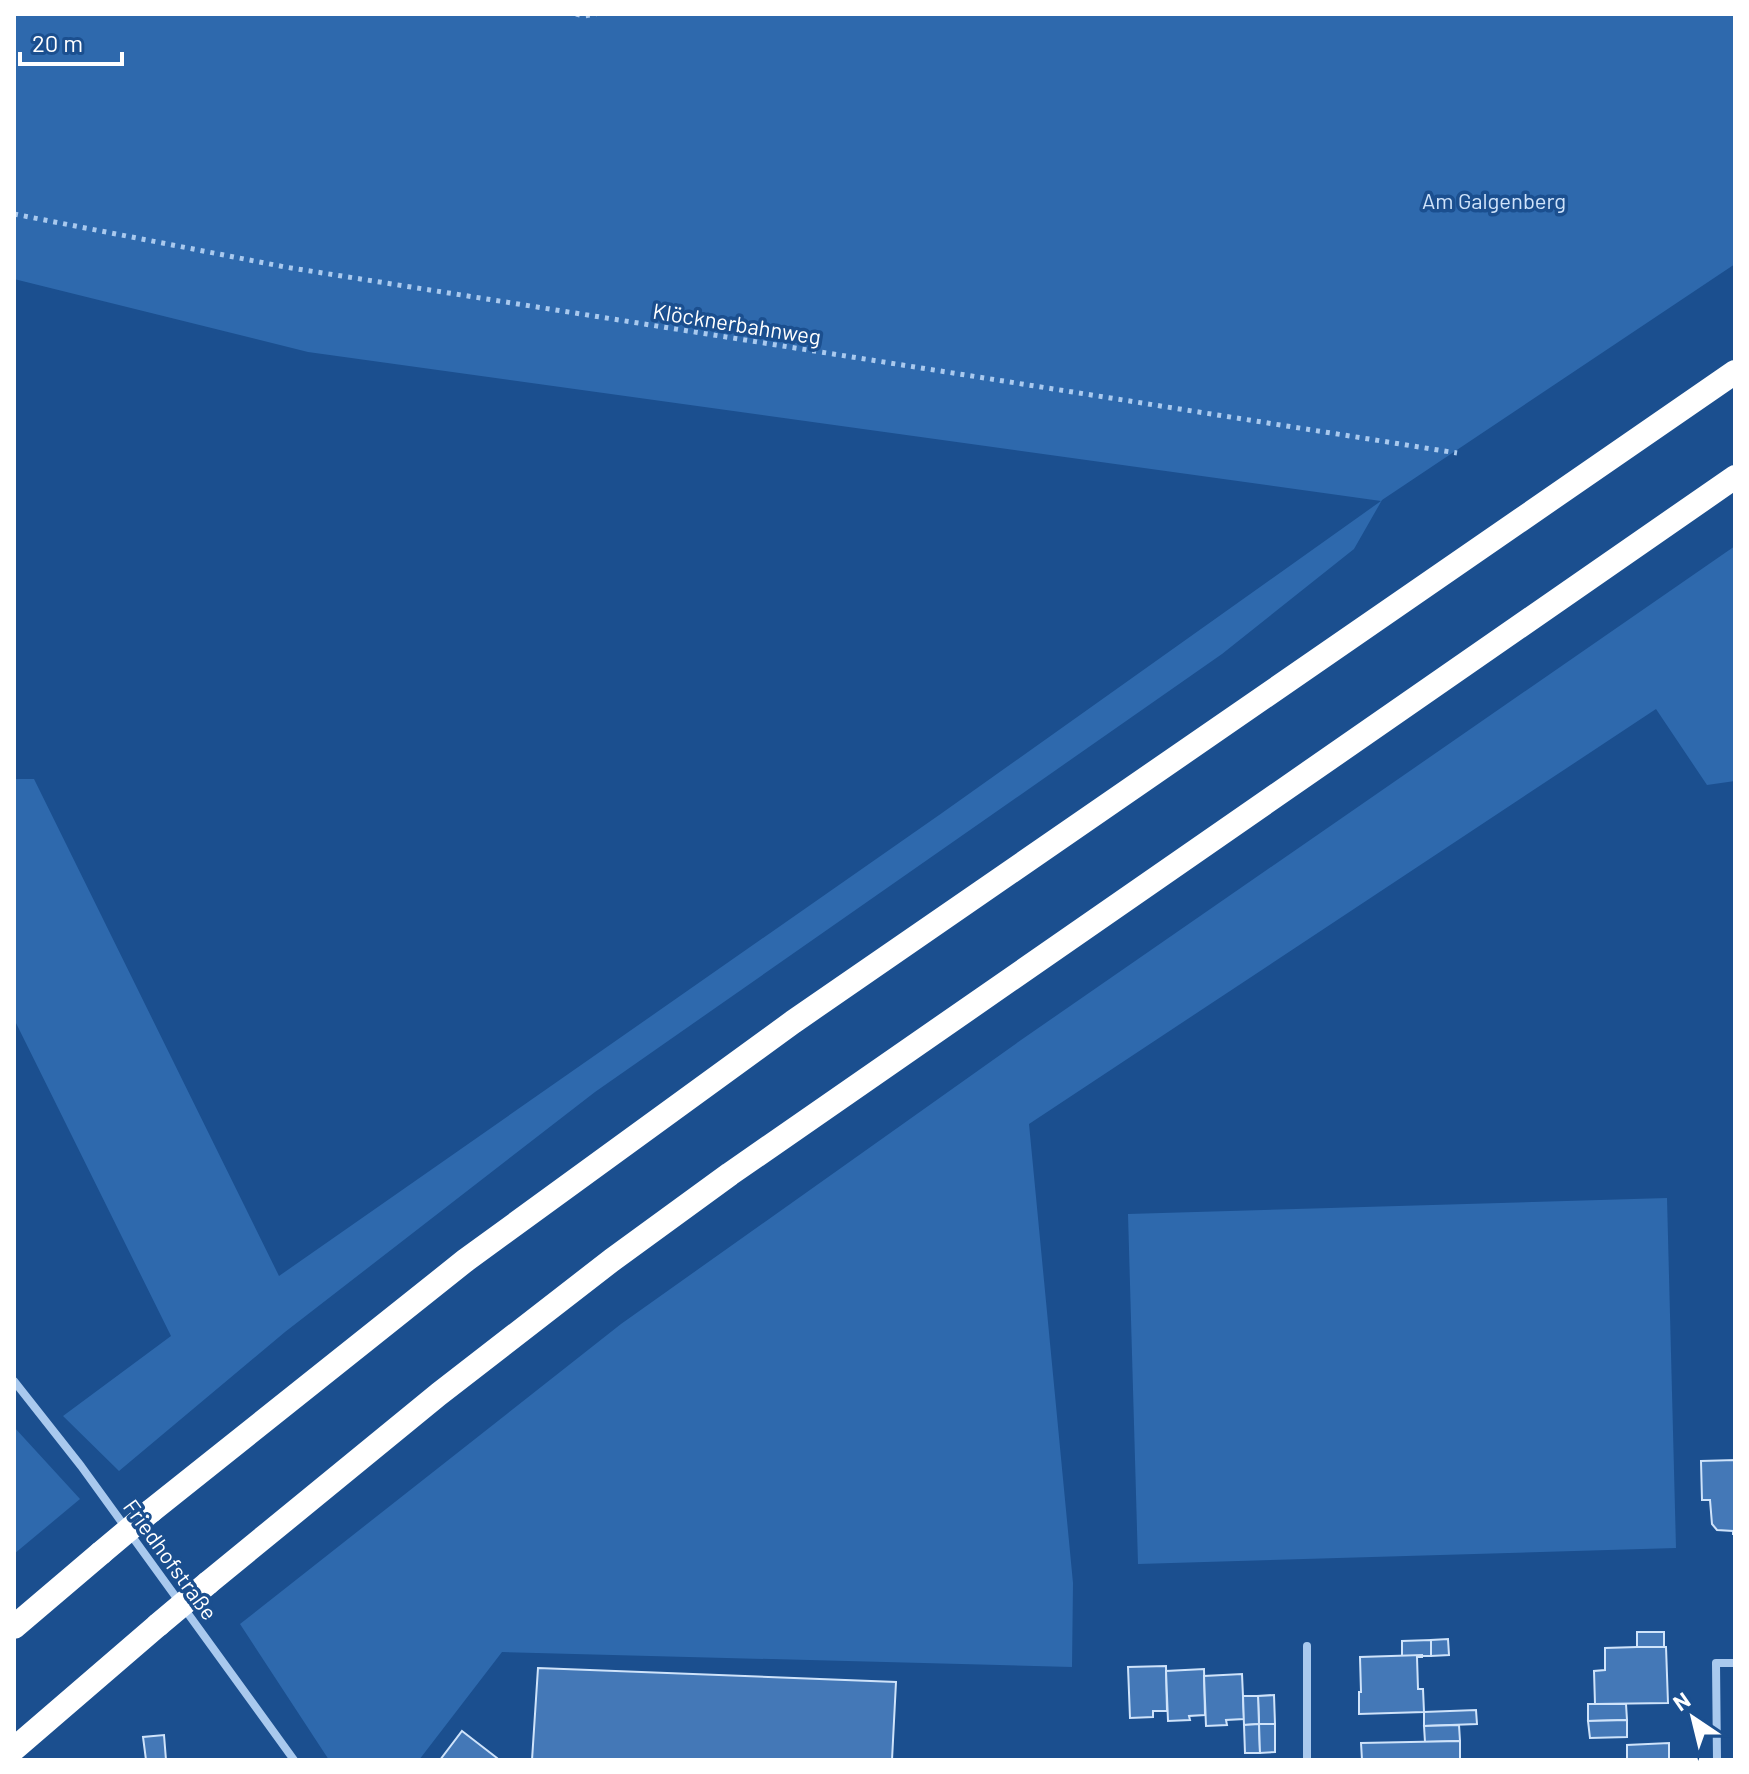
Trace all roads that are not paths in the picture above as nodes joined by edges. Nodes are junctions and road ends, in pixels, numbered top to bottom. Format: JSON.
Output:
{"nodes":[{"id":1,"x":1735,"y":372,"type":"edge"},
{"id":2,"x":1735,"y":477,"type":"edge"},
{"id":3,"x":14,"y":1381,"type":"edge"},
{"id":4,"x":14,"y":1627,"type":"edge"},
{"id":5,"x":1307,"y":1646,"type":"dead end"},
{"id":6,"x":1735,"y":1663,"type":"edge"},
{"id":7,"x":14,"y":1749,"type":"edge"},
{"id":8,"x":294,"y":1760,"type":"edge"},
{"id":9,"x":1307,"y":1760,"type":"edge"},
{"id":10,"x":1717,"y":1760,"type":"edge"}],
"edges":[{"from":1,"to":4,"type":"highway","bridge":true},
{"from":2,"to":7,"type":"highway","bridge":true},
{"from":3,"to":8,"type":"street","name":"Friedhofstraße"},
{"from":5,"to":9,"type":"street"},
{"from":6,"to":10,"type":"street"}]}
